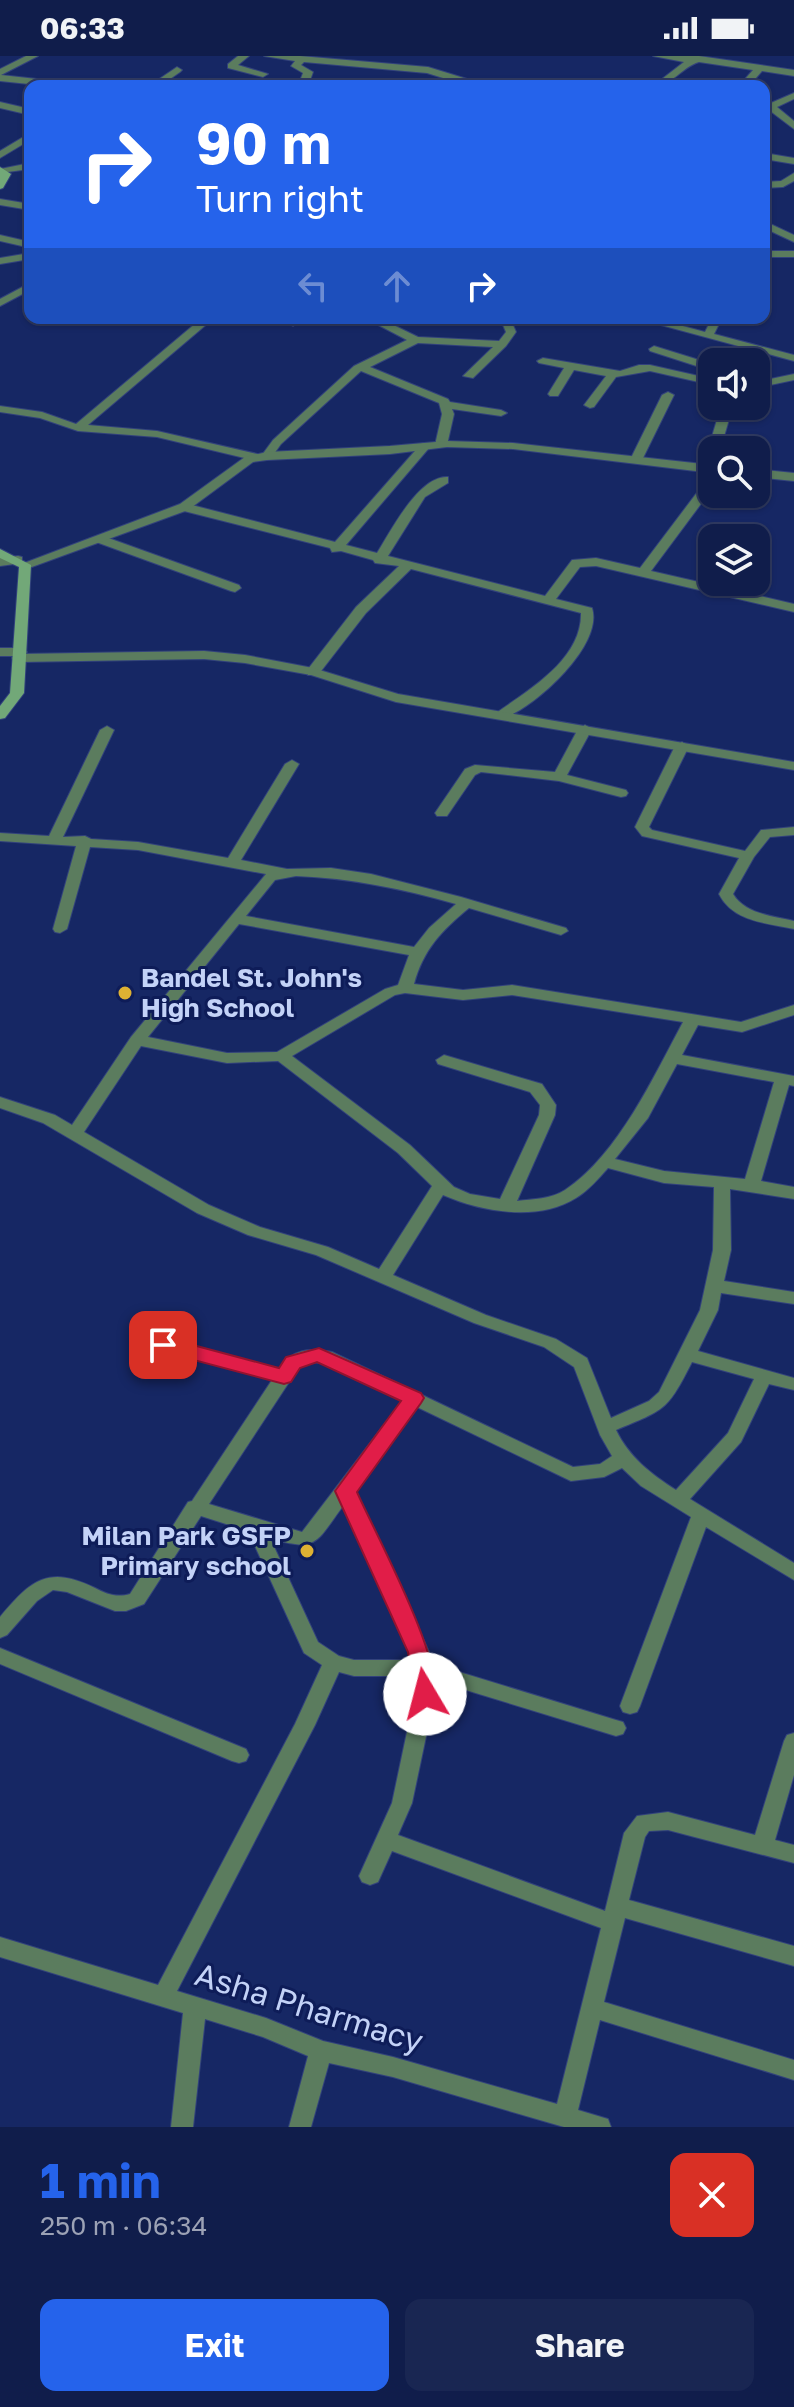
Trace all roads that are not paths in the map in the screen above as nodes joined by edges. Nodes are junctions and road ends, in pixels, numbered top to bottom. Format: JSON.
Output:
{"nodes":[{"id":1,"x":33,"y":56,"type":"edge"},
{"id":2,"x":244,"y":56,"type":"edge"},
{"id":3,"x":269,"y":56,"type":"edge"},
{"id":4,"x":658,"y":56,"type":"edge"},
{"id":5,"x":304,"y":57,"type":"edge"},
{"id":6,"x":794,"y":57,"type":"edge"},
{"id":7,"x":693,"y":60,"type":"junction"},
{"id":8,"x":760,"y":68,"type":"junction"},
{"id":9,"x":177,"y":70,"type":"dead end"},
{"id":10,"x":782,"y":71,"type":"junction"},
{"id":11,"x":794,"y":73,"type":"edge"},
{"id":12,"x":263,"y":74,"type":"dead end"},
{"id":13,"x":0,"y":76,"type":"edge"},
{"id":14,"x":29,"y":80,"type":"edge"},
{"id":15,"x":163,"y":80,"type":"edge"},
{"id":16,"x":305,"y":80,"type":"edge"},
{"id":17,"x":458,"y":80,"type":"edge"},
{"id":18,"x":666,"y":80,"type":"edge"},
{"id":19,"x":749,"y":80,"type":"edge"},
{"id":20,"x":794,"y":96,"type":"edge"},
{"id":21,"x":0,"y":105,"type":"edge"},
{"id":22,"x":770,"y":107,"type":"edge"},
{"id":23,"x":770,"y":109,"type":"edge"},
{"id":24,"x":24,"y":111,"type":"edge"},
{"id":25,"x":793,"y":124,"type":"edge"},
{"id":26,"x":24,"y":140,"type":"edge"},
{"id":27,"x":0,"y":155,"type":"edge"},
{"id":28,"x":770,"y":157,"type":"edge"},
{"id":29,"x":794,"y":161,"type":"edge"},
{"id":30,"x":24,"y":167,"type":"edge"},
{"id":31,"x":1,"y":170,"type":"edge"},
{"id":32,"x":794,"y":176,"type":"edge"},
{"id":33,"x":770,"y":185,"type":"edge"},
{"id":34,"x":0,"y":186,"type":"edge"},
{"id":35,"x":0,"y":202,"type":"edge"},
{"id":36,"x":24,"y":206,"type":"edge"},
{"id":37,"x":770,"y":227,"type":"edge"},
{"id":38,"x":0,"y":238,"type":"edge"},
{"id":39,"x":794,"y":239,"type":"edge"},
{"id":40,"x":22,"y":243,"type":"dead end"},
{"id":41,"x":770,"y":254,"type":"edge"},
{"id":42,"x":794,"y":254,"type":"edge"},
{"id":43,"x":24,"y":257,"type":"edge"},
{"id":44,"x":0,"y":261,"type":"edge"},
{"id":45,"x":24,"y":289,"type":"edge"},
{"id":46,"x":12,"y":296,"type":"junction"},
{"id":47,"x":24,"y":299,"type":"edge"},
{"id":48,"x":0,"y":303,"type":"edge"},
{"id":49,"x":202,"y":324,"type":"edge"},
{"id":50,"x":383,"y":324,"type":"edge"},
{"id":51,"x":508,"y":324,"type":"edge"},
{"id":52,"x":663,"y":324,"type":"edge"},
{"id":53,"x":714,"y":324,"type":"edge"},
{"id":54,"x":708,"y":336,"type":"junction"},
{"id":55,"x":416,"y":340,"type":"junction"},
{"id":56,"x":502,"y":344,"type":"junction"},
{"id":57,"x":654,"y":349,"type":"dead end"},
{"id":58,"x":794,"y":358,"type":"edge"},
{"id":59,"x":543,"y":361,"type":"dead end"},
{"id":60,"x":698,"y":363,"type":"edge"},
{"id":61,"x":571,"y":366,"type":"junction"},
{"id":62,"x":361,"y":367,"type":"junction"},
{"id":63,"x":613,"y":373,"type":"junction"},
{"id":64,"x":469,"y":376,"type":"dead end"},
{"id":65,"x":794,"y":377,"type":"edge"},
{"id":66,"x":698,"y":379,"type":"edge"},
{"id":67,"x":770,"y":381,"type":"edge"},
{"id":68,"x":554,"y":394,"type":"dead end"},
{"id":69,"x":668,"y":395,"type":"dead end"},
{"id":70,"x":447,"y":405,"type":"junction"},
{"id":71,"x":590,"y":405,"type":"dead end"},
{"id":72,"x":0,"y":409,"type":"edge"},
{"id":73,"x":501,"y":413,"type":"dead end"},
{"id":74,"x":78,"y":428,"type":"junction"},
{"id":75,"x":441,"y":445,"type":"junction"},
{"id":76,"x":425,"y":446,"type":"junction"},
{"id":77,"x":262,"y":456,"type":"junction"},
{"id":78,"x":636,"y":460,"type":"junction"},
{"id":79,"x":698,"y":471,"type":"edge"},
{"id":80,"x":770,"y":474,"type":"edge"},
{"id":81,"x":794,"y":477,"type":"edge"},
{"id":82,"x":444,"y":480,"type":"dead end"},
{"id":83,"x":698,"y":492,"type":"edge"},
{"id":84,"x":184,"y":507,"type":"junction"},
{"id":85,"x":100,"y":539,"type":"junction"},
{"id":86,"x":336,"y":549,"type":"junction"},
{"id":87,"x":0,"y":553,"type":"edge"},
{"id":88,"x":379,"y":560,"type":"junction"},
{"id":89,"x":0,"y":562,"type":"edge"},
{"id":90,"x":22,"y":563,"type":"junction"},
{"id":91,"x":406,"y":567,"type":"junction"},
{"id":92,"x":643,"y":573,"type":"junction"},
{"id":93,"x":235,"y":588,"type":"dead end"},
{"id":94,"x":547,"y":602,"type":"junction"},
{"id":95,"x":794,"y":608,"type":"edge"},
{"id":96,"x":0,"y":652,"type":"edge"},
{"id":97,"x":19,"y":655,"type":"junction"},
{"id":98,"x":313,"y":672,"type":"junction"},
{"id":99,"x":504,"y":714,"type":"junction"},
{"id":100,"x":0,"y":715,"type":"edge"},
{"id":101,"x":585,"y":729,"type":"junction"},
{"id":102,"x":107,"y":730,"type":"dead end"},
{"id":103,"x":682,"y":746,"type":"junction"},
{"id":104,"x":292,"y":764,"type":"dead end"},
{"id":105,"x":794,"y":766,"type":"edge"},
{"id":106,"x":559,"y":777,"type":"junction"},
{"id":107,"x":621,"y":793,"type":"dead end"},
{"id":108,"x":442,"y":813,"type":"dead end"},
{"id":109,"x":794,"y":831,"type":"edge"},
{"id":110,"x":0,"y":837,"type":"edge"},
{"id":111,"x":55,"y":839,"type":"junction"},
{"id":112,"x":85,"y":840,"type":"junction"},
{"id":113,"x":748,"y":856,"type":"junction"},
{"id":114,"x":232,"y":863,"type":"junction"},
{"id":115,"x":282,"y":872,"type":"junction"},
{"id":116,"x":466,"y":903,"type":"junction"},
{"id":117,"x":236,"y":919,"type":"junction"},
{"id":118,"x":794,"y":925,"type":"edge"},
{"id":119,"x":60,"y":929,"type":"dead end"},
{"id":120,"x":561,"y":931,"type":"dead end"},
{"id":121,"x":417,"y":952,"type":"junction"},
{"id":122,"x":405,"y":988,"type":"junction"},
{"id":123,"x":794,"y":1010,"type":"edge"},
{"id":124,"x":693,"y":1019,"type":"junction"},
{"id":125,"x":137,"y":1040,"type":"junction"},
{"id":126,"x":281,"y":1056,"type":"junction"},
{"id":127,"x":672,"y":1058,"type":"junction"},
{"id":128,"x":444,"y":1060,"type":"dead end"},
{"id":129,"x":788,"y":1080,"type":"edge"},
{"id":130,"x":0,"y":1102,"type":"edge"},
{"id":131,"x":74,"y":1134,"type":"junction"},
{"id":132,"x":605,"y":1162,"type":"junction"},
{"id":133,"x":722,"y":1182,"type":"junction"},
{"id":134,"x":441,"y":1185,"type":"junction"},
{"id":135,"x":752,"y":1185,"type":"junction"},
{"id":136,"x":794,"y":1193,"type":"edge"},
{"id":137,"x":505,"y":1205,"type":"junction"},
{"id":138,"x":383,"y":1277,"type":"junction"},
{"id":139,"x":714,"y":1286,"type":"junction"},
{"id":140,"x":794,"y":1298,"type":"edge"},
{"id":141,"x":163,"y":1345,"type":"dead end"},
{"id":142,"x":687,"y":1354,"type":"junction"},
{"id":143,"x":764,"y":1376,"type":"junction"},
{"id":144,"x":284,"y":1377,"type":"junction"},
{"id":145,"x":794,"y":1384,"type":"edge"},
{"id":146,"x":414,"y":1398,"type":"junction"},
{"id":147,"x":607,"y":1427,"type":"junction"},
{"id":148,"x":623,"y":1458,"type":"junction"},
{"id":149,"x":346,"y":1491,"type":"junction"},
{"id":150,"x":678,"y":1500,"type":"junction"},
{"id":151,"x":195,"y":1507,"type":"junction"},
{"id":152,"x":701,"y":1515,"type":"junction"},
{"id":153,"x":255,"y":1526,"type":"junction"},
{"id":154,"x":794,"y":1573,"type":"edge"},
{"id":155,"x":0,"y":1630,"type":"edge"},
{"id":156,"x":0,"y":1656,"type":"edge"},
{"id":157,"x":333,"y":1662,"type":"junction"},
{"id":158,"x":421,"y":1668,"type":"junction"},
{"id":159,"x":630,"y":1706,"type":"dead end"},
{"id":160,"x":616,"y":1728,"type":"dead end"},
{"id":161,"x":794,"y":1741,"type":"edge"},
{"id":162,"x":239,"y":1755,"type":"dead end"},
{"id":163,"x":386,"y":1840,"type":"junction"},
{"id":164,"x":763,"y":1844,"type":"junction"},
{"id":165,"x":794,"y":1854,"type":"edge"},
{"id":166,"x":370,"y":1876,"type":"dead end"},
{"id":167,"x":615,"y":1914,"type":"junction"},
{"id":168,"x":0,"y":1947,"type":"edge"},
{"id":169,"x":794,"y":1956,"type":"edge"},
{"id":170,"x":163,"y":1997,"type":"junction"},
{"id":171,"x":195,"y":2008,"type":"junction"},
{"id":172,"x":592,"y":2008,"type":"junction"},
{"id":173,"x":321,"y":2051,"type":"junction"},
{"id":174,"x":794,"y":2070,"type":"edge"},
{"id":175,"x":565,"y":2117,"type":"junction"},
{"id":176,"x":182,"y":2127,"type":"edge"},
{"id":177,"x":300,"y":2127,"type":"edge"},
{"id":178,"x":600,"y":2127,"type":"edge"}],
"edges":[{"from":1,"to":13,"type":"street"},
{"from":2,"to":12,"type":"street"},
{"from":3,"to":5,"type":"street"},
{"from":4,"to":7,"type":"street"},
{"from":5,"to":16,"type":"street"},
{"from":5,"to":17,"type":"street"},
{"from":6,"to":10,"type":"street"},
{"from":7,"to":8,"type":"street"},
{"from":7,"to":18,"type":"street"},
{"from":8,"to":10,"type":"street"},
{"from":8,"to":19,"type":"street"},
{"from":9,"to":15,"type":"street"},
{"from":10,"to":11,"type":"street"},
{"from":13,"to":14,"type":"street"},
{"from":20,"to":22,"type":"street"},
{"from":21,"to":24,"type":"street"},
{"from":23,"to":25,"type":"street"},
{"from":26,"to":27,"type":"street"},
{"from":28,"to":29,"type":"street"},
{"from":30,"to":31,"type":"street"},
{"from":31,"to":34,"type":"main road"},
{"from":32,"to":33,"type":"street"},
{"from":35,"to":36,"type":"street"},
{"from":37,"to":39,"type":"street"},
{"from":38,"to":40,"type":"street"},
{"from":41,"to":42,"type":"street"},
{"from":43,"to":44,"type":"street"},
{"from":45,"to":46,"type":"street"},
{"from":46,"to":47,"type":"street"},
{"from":46,"to":48,"type":"street"},
{"from":49,"to":74,"type":"street"},
{"from":50,"to":55,"type":"street"},
{"from":51,"to":56,"type":"street"},
{"from":52,"to":54,"type":"street"},
{"from":53,"to":54,"type":"street"},
{"from":54,"to":58,"type":"street"},
{"from":55,"to":56,"type":"street"},
{"from":55,"to":62,"type":"street"},
{"from":56,"to":64,"type":"street"},
{"from":57,"to":60,"type":"street"},
{"from":59,"to":61,"type":"street"},
{"from":61,"to":63,"type":"street"},
{"from":61,"to":68,"type":"street"},
{"from":62,"to":70,"type":"street"},
{"from":62,"to":77,"type":"street"},
{"from":63,"to":66,"type":"street"},
{"from":63,"to":71,"type":"street"},
{"from":65,"to":67,"type":"street"},
{"from":69,"to":78,"type":"street"},
{"from":70,"to":73,"type":"street"},
{"from":70,"to":75,"type":"street"},
{"from":72,"to":74,"type":"street"},
{"from":74,"to":77,"type":"street"},
{"from":75,"to":76,"type":"street"},
{"from":75,"to":78,"type":"street"},
{"from":76,"to":77,"type":"street"},
{"from":76,"to":86,"type":"street"},
{"from":77,"to":84,"type":"street"},
{"from":78,"to":79,"type":"street"},
{"from":80,"to":81,"type":"street"},
{"from":82,"to":88,"type":"street"},
{"from":83,"to":92,"type":"street"},
{"from":84,"to":85,"type":"street"},
{"from":84,"to":86,"type":"street"},
{"from":85,"to":90,"type":"street"},
{"from":85,"to":93,"type":"street"},
{"from":86,"to":88,"type":"street"},
{"from":87,"to":90,"type":"main road"},
{"from":88,"to":91,"type":"street"},
{"from":89,"to":90,"type":"street"},
{"from":90,"to":97,"type":"main road"},
{"from":91,"to":94,"type":"street"},
{"from":91,"to":98,"type":"street"},
{"from":92,"to":94,"type":"street"},
{"from":92,"to":95,"type":"street"},
{"from":94,"to":99,"type":"street"},
{"from":96,"to":97,"type":"street"},
{"from":97,"to":98,"type":"street"},
{"from":97,"to":100,"type":"main road"},
{"from":98,"to":99,"type":"street"},
{"from":99,"to":101,"type":"street"},
{"from":101,"to":103,"type":"street"},
{"from":101,"to":106,"type":"street"},
{"from":102,"to":111,"type":"street"},
{"from":103,"to":105,"type":"street"},
{"from":103,"to":113,"type":"street"},
{"from":104,"to":114,"type":"street"},
{"from":106,"to":107,"type":"street"},
{"from":106,"to":108,"type":"street"},
{"from":109,"to":113,"type":"street"},
{"from":110,"to":111,"type":"street"},
{"from":111,"to":112,"type":"street"},
{"from":112,"to":114,"type":"street"},
{"from":112,"to":119,"type":"street"},
{"from":113,"to":118,"type":"street"},
{"from":114,"to":115,"type":"street"},
{"from":115,"to":116,"type":"street"},
{"from":115,"to":117,"type":"street"},
{"from":116,"to":120,"type":"street"},
{"from":116,"to":121,"type":"street"},
{"from":117,"to":121,"type":"street"},
{"from":117,"to":125,"type":"street"},
{"from":121,"to":122,"type":"street"},
{"from":122,"to":124,"type":"street"},
{"from":122,"to":126,"type":"street"},
{"from":123,"to":124,"type":"street"},
{"from":124,"to":127,"type":"street"},
{"from":125,"to":126,"type":"street"},
{"from":125,"to":131,"type":"street"},
{"from":126,"to":134,"type":"street"},
{"from":127,"to":129,"type":"street"},
{"from":127,"to":132,"type":"street"},
{"from":128,"to":137,"type":"street"},
{"from":129,"to":135,"type":"street"},
{"from":130,"to":131,"type":"street"},
{"from":131,"to":138,"type":"street"},
{"from":132,"to":133,"type":"street"},
{"from":132,"to":137,"type":"street"},
{"from":133,"to":135,"type":"street"},
{"from":133,"to":139,"type":"street"},
{"from":134,"to":137,"type":"street"},
{"from":134,"to":138,"type":"street"},
{"from":135,"to":136,"type":"street"},
{"from":138,"to":147,"type":"street"},
{"from":139,"to":140,"type":"street"},
{"from":139,"to":142,"type":"street"},
{"from":141,"to":144,"type":"street"},
{"from":142,"to":143,"type":"street"},
{"from":142,"to":147,"type":"street"},
{"from":143,"to":145,"type":"street"},
{"from":143,"to":150,"type":"street"},
{"from":144,"to":146,"type":"street"},
{"from":144,"to":151,"type":"street"},
{"from":146,"to":148,"type":"street"},
{"from":146,"to":149,"type":"street"},
{"from":147,"to":148,"type":"street"},
{"from":148,"to":150,"type":"street"},
{"from":149,"to":153,"type":"street"},
{"from":149,"to":158,"type":"street"},
{"from":150,"to":152,"type":"street"},
{"from":151,"to":153,"type":"street"},
{"from":151,"to":155,"type":"street"},
{"from":152,"to":154,"type":"street"},
{"from":152,"to":159,"type":"street"},
{"from":153,"to":157,"type":"street"},
{"from":156,"to":162,"type":"street"},
{"from":157,"to":158,"type":"street"},
{"from":157,"to":170,"type":"street"},
{"from":158,"to":160,"type":"street"},
{"from":158,"to":163,"type":"street"},
{"from":161,"to":164,"type":"street"},
{"from":163,"to":166,"type":"street"},
{"from":163,"to":167,"type":"street"},
{"from":164,"to":165,"type":"street"},
{"from":164,"to":167,"type":"street"},
{"from":167,"to":169,"type":"street"},
{"from":167,"to":172,"type":"street"},
{"from":168,"to":170,"type":"street","name":"Asha Pharmacy"},
{"from":170,"to":171,"type":"street","name":"Asha Pharmacy"},
{"from":171,"to":173,"type":"street","name":"Asha Pharmacy"},
{"from":171,"to":176,"type":"street"},
{"from":172,"to":174,"type":"street"},
{"from":172,"to":175,"type":"street"},
{"from":173,"to":175,"type":"street","name":"Asha Pharmacy"},
{"from":173,"to":177,"type":"street"},
{"from":175,"to":178,"type":"street","name":"Asha Pharmacy"}]}
